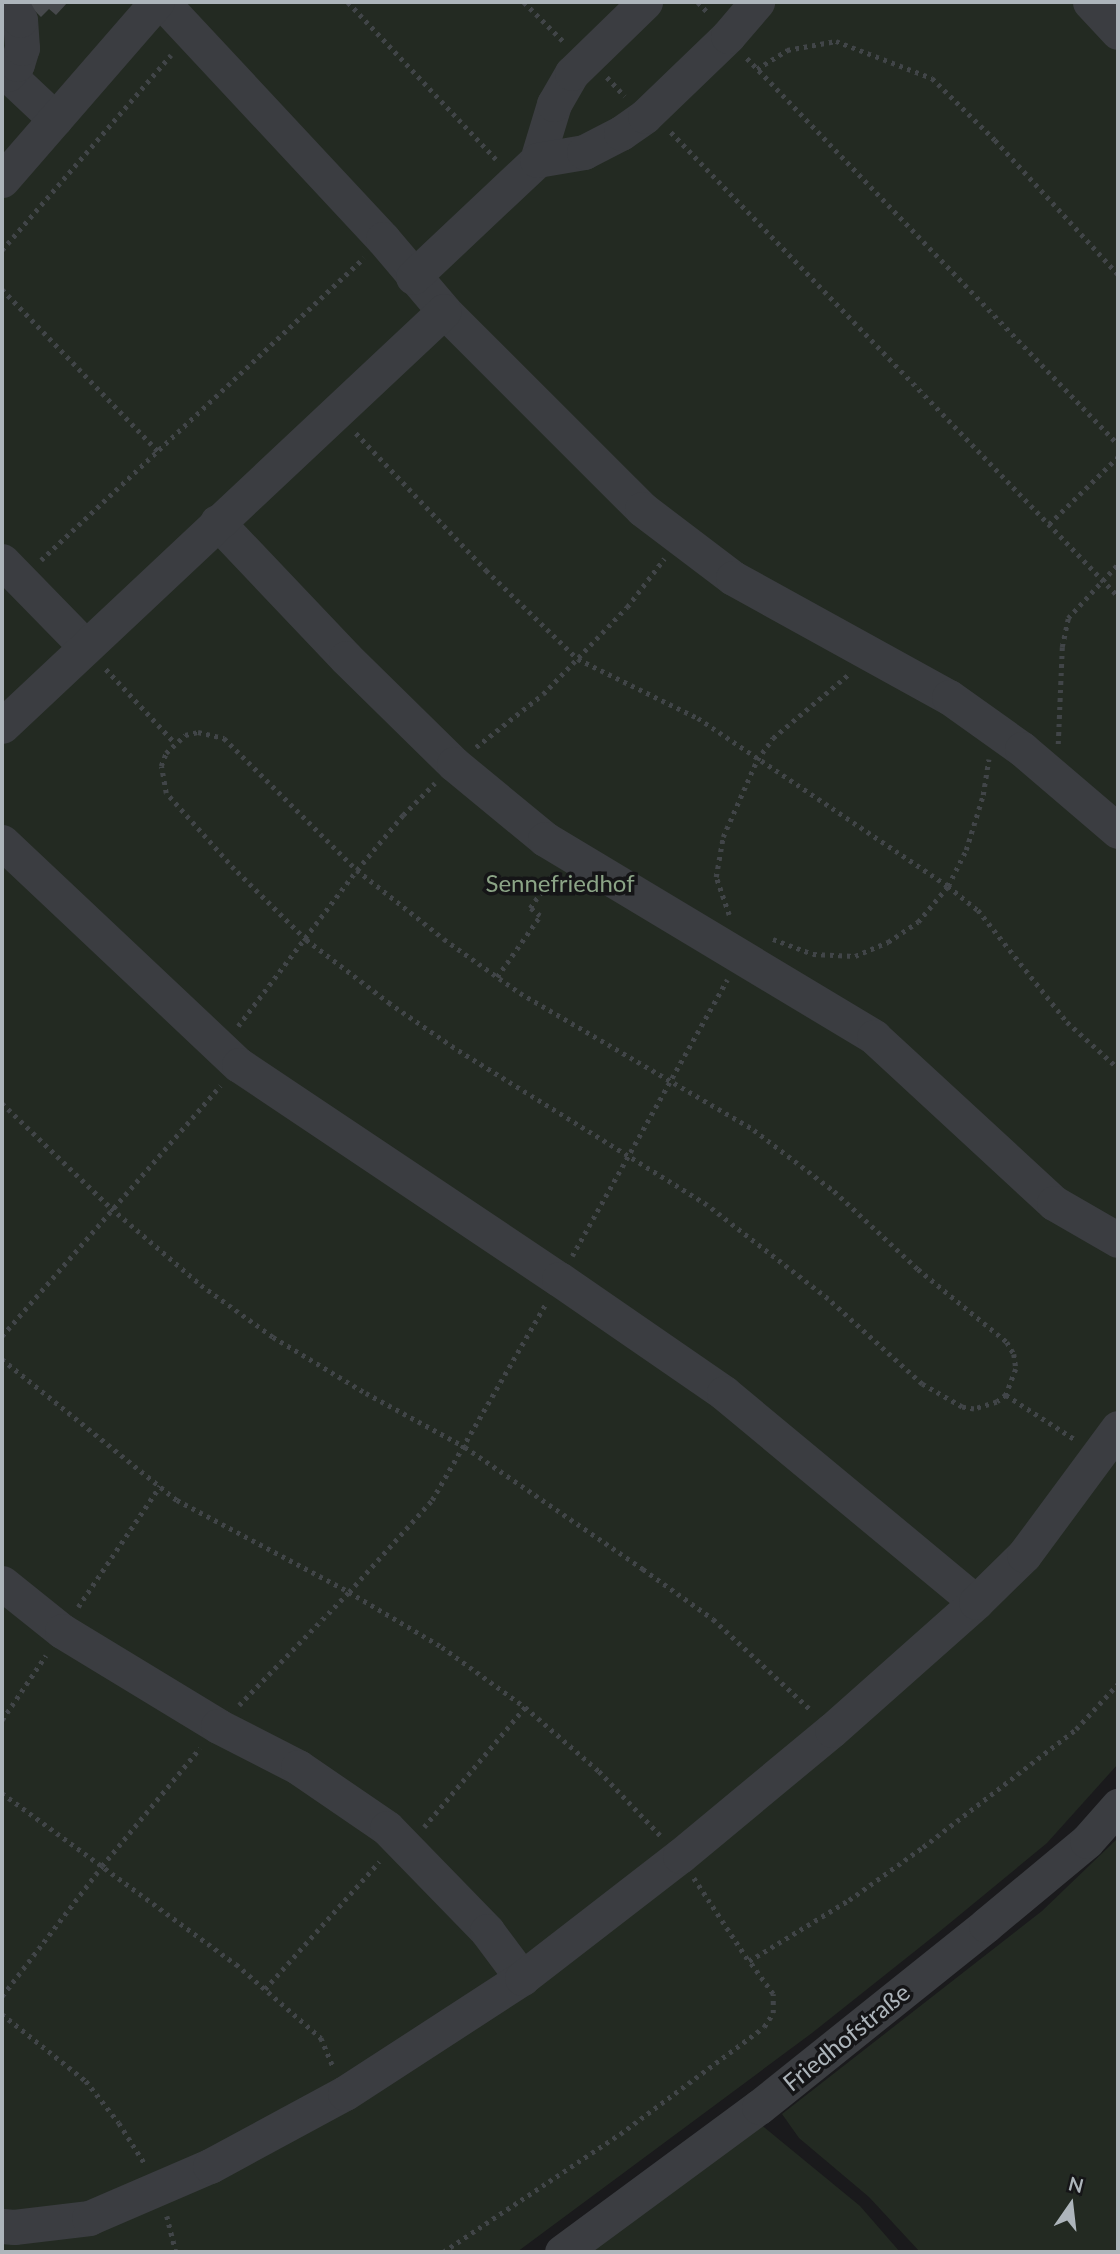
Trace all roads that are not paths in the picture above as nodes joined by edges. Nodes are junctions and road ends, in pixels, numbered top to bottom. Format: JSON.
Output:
{"nodes":[{"id":1,"x":10,"y":2,"type":"edge"},
{"id":2,"x":159,"y":2,"type":"edge"},
{"id":3,"x":645,"y":2,"type":"edge"},
{"id":4,"x":757,"y":2,"type":"edge"},
{"id":5,"x":1090,"y":2,"type":"edge"},
{"id":6,"x":1118,"y":32,"type":"edge"},
{"id":7,"x":5,"y":72,"type":"edge"},
{"id":8,"x":55,"y":118,"type":"junction"},
{"id":9,"x":526,"y":170,"type":"junction"},
{"id":10,"x":2,"y":180,"type":"edge"},
{"id":11,"x":414,"y":277,"type":"junction"},
{"id":12,"x":444,"y":311,"type":"junction"},
{"id":13,"x":218,"y":522,"type":"junction"},
{"id":14,"x":11,"y":571,"type":"edge"},
{"id":15,"x":86,"y":647,"type":"junction"},
{"id":16,"x":2,"y":726,"type":"edge"},
{"id":17,"x":1118,"y":831,"type":"edge"},
{"id":18,"x":2,"y":842,"type":"edge"},
{"id":19,"x":1118,"y":1241,"type":"edge"},
{"id":20,"x":1109,"y":1442,"type":"edge"},
{"id":21,"x":2,"y":1583,"type":"edge"},
{"id":22,"x":976,"y":1602,"type":"junction"},
{"id":23,"x":1118,"y":1806,"type":"edge"},
{"id":24,"x":522,"y":1978,"type":"junction"},
{"id":25,"x":2,"y":2226,"type":"edge"},
{"id":26,"x":562,"y":2252,"type":"edge"}],
"edges":[{"from":1,"to":7,"type":"street"},
{"from":2,"to":8,"type":"street"},
{"from":2,"to":11,"type":"street"},
{"from":3,"to":9,"type":"street"},
{"from":4,"to":9,"type":"street"},
{"from":5,"to":6,"type":"street"},
{"from":7,"to":8,"type":"street"},
{"from":8,"to":10,"type":"street"},
{"from":9,"to":11,"type":"street"},
{"from":11,"to":12,"type":"street"},
{"from":12,"to":13,"type":"street"},
{"from":12,"to":17,"type":"street"},
{"from":13,"to":15,"type":"street"},
{"from":13,"to":19,"type":"street"},
{"from":14,"to":15,"type":"street"},
{"from":15,"to":16,"type":"street"},
{"from":18,"to":22,"type":"street"},
{"from":20,"to":22,"type":"street"},
{"from":21,"to":24,"type":"street"},
{"from":22,"to":24,"type":"street"},
{"from":23,"to":26,"type":"street","name":"Friedhofstraße"},
{"from":24,"to":25,"type":"street"}]}
